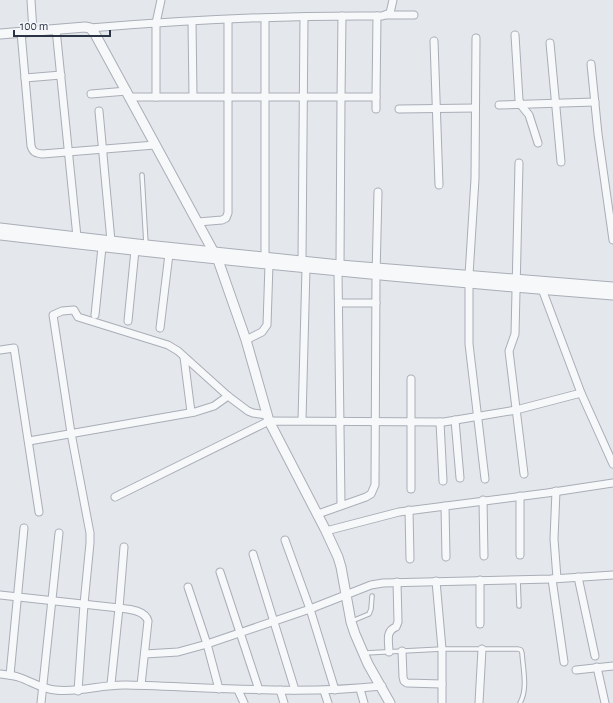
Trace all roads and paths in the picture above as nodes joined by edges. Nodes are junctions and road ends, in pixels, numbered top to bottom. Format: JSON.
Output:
{"nodes":[{"id":1,"x":31,"y":0,"type":"edge"},
{"id":2,"x":161,"y":0,"type":"edge"},
{"id":3,"x":393,"y":0,"type":"edge"},
{"id":4,"x":386,"y":15,"type":"junction"},
{"id":5,"x":414,"y":15,"type":"dead end"},
{"id":6,"x":342,"y":16,"type":"junction"},
{"id":7,"x":377,"y":16,"type":"junction"},
{"id":8,"x":304,"y":17,"type":"junction"},
{"id":9,"x":265,"y":18,"type":"junction"},
{"id":10,"x":228,"y":20,"type":"junction"},
{"id":11,"x":192,"y":22,"type":"junction"},
{"id":12,"x":156,"y":23,"type":"junction"},
{"id":13,"x":90,"y":28,"type":"junction"},
{"id":14,"x":56,"y":29,"type":"junction"},
{"id":15,"x":33,"y":31,"type":"junction"},
{"id":16,"x":21,"y":32,"type":"junction"},
{"id":17,"x":0,"y":34,"type":"edge"},
{"id":18,"x":515,"y":35,"type":"dead end"},
{"id":19,"x":476,"y":38,"type":"dead end"},
{"id":20,"x":434,"y":41,"type":"dead end"},
{"id":21,"x":550,"y":43,"type":"dead end"},
{"id":22,"x":591,"y":64,"type":"dead end"},
{"id":23,"x":61,"y":75,"type":"junction"},
{"id":24,"x":25,"y":78,"type":"junction"},
{"id":25,"x":91,"y":94,"type":"dead end"},
{"id":26,"x":129,"y":94,"type":"junction"},
{"id":27,"x":193,"y":96,"type":"junction"},
{"id":28,"x":227,"y":96,"type":"junction"},
{"id":29,"x":265,"y":96,"type":"junction"},
{"id":30,"x":156,"y":97,"type":"junction"},
{"id":31,"x":303,"y":97,"type":"junction"},
{"id":32,"x":341,"y":97,"type":"junction"},
{"id":33,"x":376,"y":97,"type":"junction"},
{"id":34,"x":595,"y":102,"type":"junction"},
{"id":35,"x":555,"y":104,"type":"junction"},
{"id":36,"x":521,"y":105,"type":"junction"},
{"id":37,"x":498,"y":106,"type":"dead end"},
{"id":38,"x":475,"y":108,"type":"junction"},
{"id":39,"x":376,"y":109,"type":"dead end"},
{"id":40,"x":437,"y":109,"type":"junction"},
{"id":41,"x":399,"y":110,"type":"dead end"},
{"id":42,"x":99,"y":111,"type":"dead end"},
{"id":43,"x":538,"y":143,"type":"dead end"},
{"id":44,"x":155,"y":145,"type":"junction"},
{"id":45,"x":103,"y":150,"type":"junction"},
{"id":46,"x":68,"y":152,"type":"junction"},
{"id":47,"x":561,"y":162,"type":"dead end"},
{"id":48,"x":519,"y":163,"type":"dead end"},
{"id":49,"x":142,"y":175,"type":"dead end"},
{"id":50,"x":439,"y":185,"type":"dead end"},
{"id":51,"x":378,"y":192,"type":"dead end"},
{"id":52,"x":198,"y":222,"type":"junction"},
{"id":53,"x":0,"y":228,"type":"edge"},
{"id":54,"x":0,"y":235,"type":"edge"},
{"id":55,"x":77,"y":236,"type":"junction"},
{"id":56,"x":613,"y":240,"type":"edge"},
{"id":57,"x":111,"y":241,"type":"junction"},
{"id":58,"x":146,"y":245,"type":"junction"},
{"id":59,"x":102,"y":247,"type":"junction"},
{"id":60,"x":135,"y":250,"type":"junction"},
{"id":61,"x":169,"y":254,"type":"junction"},
{"id":62,"x":216,"y":256,"type":"junction"},
{"id":63,"x":267,"y":260,"type":"junction"},
{"id":64,"x":304,"y":264,"type":"junction"},
{"id":65,"x":339,"y":268,"type":"junction"},
{"id":66,"x":376,"y":272,"type":"junction"},
{"id":67,"x":469,"y":280,"type":"junction"},
{"id":68,"x":515,"y":283,"type":"junction"},
{"id":69,"x":613,"y":287,"type":"edge"},
{"id":70,"x":542,"y":289,"type":"junction"},
{"id":71,"x":613,"y":295,"type":"edge"},
{"id":72,"x":339,"y":303,"type":"junction"},
{"id":73,"x":376,"y":303,"type":"junction"},
{"id":74,"x":95,"y":315,"type":"dead end"},
{"id":75,"x":128,"y":321,"type":"dead end"},
{"id":76,"x":160,"y":328,"type":"dead end"},
{"id":77,"x":246,"y":340,"type":"junction"},
{"id":78,"x":0,"y":350,"type":"edge"},
{"id":79,"x":184,"y":356,"type":"junction"},
{"id":80,"x":411,"y":379,"type":"dead end"},
{"id":81,"x":581,"y":393,"type":"junction"},
{"id":82,"x":228,"y":396,"type":"junction"},
{"id":83,"x":516,"y":410,"type":"junction"},
{"id":84,"x":191,"y":412,"type":"junction"},
{"id":85,"x":478,"y":416,"type":"junction"},
{"id":86,"x":268,"y":418,"type":"junction"},
{"id":87,"x":302,"y":420,"type":"junction"},
{"id":88,"x":455,"y":420,"type":"junction"},
{"id":89,"x":340,"y":422,"type":"junction"},
{"id":90,"x":376,"y":422,"type":"junction"},
{"id":91,"x":411,"y":422,"type":"junction"},
{"id":92,"x":440,"y":422,"type":"junction"},
{"id":93,"x":71,"y":433,"type":"junction"},
{"id":94,"x":29,"y":441,"type":"junction"},
{"id":95,"x":613,"y":464,"type":"edge"},
{"id":96,"x":524,"y":474,"type":"dead end"},
{"id":97,"x":460,"y":478,"type":"dead end"},
{"id":98,"x":485,"y":479,"type":"dead end"},
{"id":99,"x":443,"y":481,"type":"dead end"},
{"id":100,"x":613,"y":483,"type":"edge"},
{"id":101,"x":410,"y":489,"type":"dead end"},
{"id":102,"x":556,"y":492,"type":"junction"},
{"id":103,"x":520,"y":496,"type":"junction"},
{"id":104,"x":116,"y":497,"type":"dead end"},
{"id":105,"x":483,"y":500,"type":"junction"},
{"id":106,"x":341,"y":506,"type":"junction"},
{"id":107,"x":445,"y":506,"type":"junction"},
{"id":108,"x":409,"y":510,"type":"junction"},
{"id":109,"x":39,"y":512,"type":"dead end"},
{"id":110,"x":318,"y":514,"type":"junction"},
{"id":111,"x":24,"y":528,"type":"dead end"},
{"id":112,"x":326,"y":531,"type":"junction"},
{"id":113,"x":59,"y":533,"type":"dead end"},
{"id":114,"x":286,"y":540,"type":"dead end"},
{"id":115,"x":124,"y":547,"type":"dead end"},
{"id":116,"x":253,"y":554,"type":"dead end"},
{"id":117,"x":520,"y":555,"type":"dead end"},
{"id":118,"x":484,"y":556,"type":"dead end"},
{"id":119,"x":446,"y":557,"type":"dead end"},
{"id":120,"x":410,"y":559,"type":"dead end"},
{"id":121,"x":220,"y":572,"type":"dead end"},
{"id":122,"x":612,"y":575,"type":"edge"},
{"id":123,"x":554,"y":578,"type":"junction"},
{"id":124,"x":578,"y":578,"type":"junction"},
{"id":125,"x":518,"y":579,"type":"junction"},
{"id":126,"x":480,"y":580,"type":"junction"},
{"id":127,"x":436,"y":581,"type":"junction"},
{"id":128,"x":397,"y":582,"type":"junction"},
{"id":129,"x":613,"y":583,"type":"edge"},
{"id":130,"x":188,"y":587,"type":"dead end"},
{"id":131,"x":0,"y":595,"type":"edge"},
{"id":132,"x":346,"y":596,"type":"junction"},
{"id":133,"x":372,"y":596,"type":"dead end"},
{"id":134,"x":17,"y":597,"type":"junction"},
{"id":135,"x":52,"y":601,"type":"junction"},
{"id":136,"x":84,"y":604,"type":"junction"},
{"id":137,"x":519,"y":606,"type":"dead end"},
{"id":138,"x":119,"y":608,"type":"junction"},
{"id":139,"x":310,"y":609,"type":"junction"},
{"id":140,"x":275,"y":622,"type":"junction"},
{"id":141,"x":351,"y":622,"type":"junction"},
{"id":142,"x":480,"y":624,"type":"dead end"},
{"id":143,"x":240,"y":633,"type":"junction"},
{"id":144,"x":207,"y":644,"type":"junction"},
{"id":145,"x":442,"y":649,"type":"junction"},
{"id":146,"x":482,"y":649,"type":"junction"},
{"id":147,"x":402,"y":651,"type":"junction"},
{"id":148,"x":389,"y":652,"type":"junction"},
{"id":149,"x":363,"y":653,"type":"junction"},
{"id":150,"x":144,"y":654,"type":"junction"},
{"id":151,"x":595,"y":656,"type":"dead end"},
{"id":152,"x":564,"y":662,"type":"dead end"},
{"id":153,"x":613,"y":666,"type":"edge"},
{"id":154,"x":597,"y":667,"type":"junction"},
{"id":155,"x":576,"y":670,"type":"dead end"},
{"id":156,"x":0,"y":674,"type":"edge"},
{"id":157,"x":10,"y":675,"type":"junction"},
{"id":158,"x":110,"y":684,"type":"junction"},
{"id":159,"x":442,"y":684,"type":"junction"},
{"id":160,"x":141,"y":685,"type":"junction"},
{"id":161,"x":382,"y":686,"type":"junction"},
{"id":162,"x":43,"y":688,"type":"junction"},
{"id":163,"x":219,"y":689,"type":"junction"},
{"id":164,"x":360,"y":689,"type":"junction"},
{"id":165,"x":238,"y":690,"type":"junction"},
{"id":166,"x":259,"y":690,"type":"junction"},
{"id":167,"x":280,"y":690,"type":"junction"},
{"id":168,"x":295,"y":690,"type":"junction"},
{"id":169,"x":335,"y":690,"type":"junction"},
{"id":170,"x":78,"y":691,"type":"junction"},
{"id":171,"x":324,"y":691,"type":"junction"},
{"id":172,"x":41,"y":703,"type":"edge"},
{"id":173,"x":244,"y":703,"type":"edge"},
{"id":174,"x":284,"y":703,"type":"edge"},
{"id":175,"x":328,"y":703,"type":"edge"},
{"id":176,"x":364,"y":703,"type":"edge"},
{"id":177,"x":390,"y":703,"type":"edge"},
{"id":178,"x":442,"y":703,"type":"edge"},
{"id":179,"x":479,"y":703,"type":"edge"},
{"id":180,"x":520,"y":703,"type":"edge"},
{"id":181,"x":605,"y":703,"type":"edge"}],
"edges":[{"from":1,"to":15,"type":"street"},
{"from":2,"to":12,"type":"street"},
{"from":3,"to":4,"type":"street"},
{"from":4,"to":5,"type":"street"},
{"from":4,"to":7,"type":"street"},
{"from":6,"to":7,"type":"street"},
{"from":6,"to":8,"type":"street"},
{"from":6,"to":32,"type":"street"},
{"from":7,"to":33,"type":"street"},
{"from":8,"to":9,"type":"street"},
{"from":8,"to":31,"type":"street"},
{"from":9,"to":10,"type":"street"},
{"from":9,"to":29,"type":"street"},
{"from":10,"to":11,"type":"street"},
{"from":10,"to":28,"type":"street"},
{"from":11,"to":12,"type":"street"},
{"from":11,"to":27,"type":"street"},
{"from":12,"to":13,"type":"street"},
{"from":12,"to":30,"type":"street"},
{"from":13,"to":14,"type":"street"},
{"from":13,"to":26,"type":"street"},
{"from":14,"to":15,"type":"street"},
{"from":14,"to":23,"type":"street"},
{"from":15,"to":16,"type":"street"},
{"from":16,"to":17,"type":"street"},
{"from":16,"to":24,"type":"street"},
{"from":18,"to":36,"type":"street"},
{"from":19,"to":38,"type":"street"},
{"from":20,"to":40,"type":"street"},
{"from":21,"to":35,"type":"street"},
{"from":22,"to":34,"type":"street"},
{"from":23,"to":24,"type":"street"},
{"from":23,"to":46,"type":"street"},
{"from":24,"to":46,"type":"street"},
{"from":25,"to":26,"type":"street"},
{"from":26,"to":30,"type":"street"},
{"from":26,"to":44,"type":"street"},
{"from":27,"to":28,"type":"street"},
{"from":27,"to":30,"type":"street"},
{"from":28,"to":29,"type":"street"},
{"from":28,"to":52,"type":"street"},
{"from":29,"to":31,"type":"street"},
{"from":29,"to":63,"type":"street"},
{"from":31,"to":32,"type":"street"},
{"from":31,"to":64,"type":"street"},
{"from":32,"to":33,"type":"street"},
{"from":32,"to":65,"type":"street"},
{"from":33,"to":39,"type":"street"},
{"from":34,"to":35,"type":"street"},
{"from":34,"to":56,"type":"street"},
{"from":35,"to":36,"type":"street"},
{"from":35,"to":47,"type":"street"},
{"from":36,"to":37,"type":"street"},
{"from":36,"to":43,"type":"street"},
{"from":38,"to":40,"type":"street"},
{"from":38,"to":67,"type":"street"},
{"from":40,"to":41,"type":"street"},
{"from":40,"to":50,"type":"street"},
{"from":42,"to":45,"type":"street"},
{"from":44,"to":45,"type":"street"},
{"from":44,"to":52,"type":"street"},
{"from":45,"to":46,"type":"street"},
{"from":45,"to":57,"type":"street"},
{"from":46,"to":55,"type":"street"},
{"from":48,"to":68,"type":"street"},
{"from":49,"to":58,"type":"lane"},
{"from":51,"to":66,"type":"street"},
{"from":52,"to":62,"type":"street"},
{"from":53,"to":55,"type":"street"},
{"from":54,"to":59,"type":"street"},
{"from":55,"to":57,"type":"street"},
{"from":57,"to":58,"type":"street"},
{"from":58,"to":62,"type":"street"},
{"from":59,"to":60,"type":"street"},
{"from":59,"to":74,"type":"street"},
{"from":60,"to":61,"type":"street"},
{"from":60,"to":75,"type":"street"},
{"from":61,"to":62,"type":"street"},
{"from":61,"to":76,"type":"street"},
{"from":62,"to":63,"type":"street"},
{"from":62,"to":77,"type":"street"},
{"from":63,"to":64,"type":"street"},
{"from":63,"to":77,"type":"street"},
{"from":64,"to":65,"type":"street"},
{"from":64,"to":87,"type":"street"},
{"from":65,"to":66,"type":"street"},
{"from":65,"to":72,"type":"street"},
{"from":66,"to":67,"type":"street"},
{"from":66,"to":73,"type":"street"},
{"from":67,"to":68,"type":"street"},
{"from":67,"to":85,"type":"street"},
{"from":68,"to":69,"type":"street"},
{"from":68,"to":70,"type":"street"},
{"from":68,"to":83,"type":"street"},
{"from":70,"to":71,"type":"street"},
{"from":70,"to":81,"type":"street"},
{"from":72,"to":73,"type":"street"},
{"from":72,"to":89,"type":"street"},
{"from":73,"to":90,"type":"street"},
{"from":77,"to":86,"type":"street"},
{"from":78,"to":94,"type":"street"},
{"from":79,"to":82,"type":"street"},
{"from":79,"to":84,"type":"street"},
{"from":79,"to":93,"type":"street"},
{"from":80,"to":91,"type":"street"},
{"from":81,"to":83,"type":"street"},
{"from":81,"to":95,"type":"street"},
{"from":82,"to":84,"type":"street"},
{"from":82,"to":86,"type":"street"},
{"from":83,"to":85,"type":"street"},
{"from":83,"to":96,"type":"street"},
{"from":84,"to":93,"type":"street"},
{"from":85,"to":88,"type":"street"},
{"from":85,"to":98,"type":"street"},
{"from":86,"to":87,"type":"street"},
{"from":86,"to":104,"type":"street"},
{"from":86,"to":110,"type":"street"},
{"from":87,"to":89,"type":"street"},
{"from":88,"to":92,"type":"street"},
{"from":88,"to":97,"type":"street"},
{"from":89,"to":90,"type":"street"},
{"from":89,"to":106,"type":"street"},
{"from":90,"to":91,"type":"street"},
{"from":90,"to":106,"type":"street"},
{"from":91,"to":92,"type":"street"},
{"from":91,"to":101,"type":"street"},
{"from":92,"to":99,"type":"street"},
{"from":93,"to":94,"type":"street"},
{"from":93,"to":136,"type":"street"},
{"from":94,"to":109,"type":"street"},
{"from":100,"to":102,"type":"street"},
{"from":102,"to":103,"type":"street"},
{"from":102,"to":123,"type":"street"},
{"from":103,"to":105,"type":"street"},
{"from":103,"to":117,"type":"street"},
{"from":105,"to":107,"type":"street"},
{"from":105,"to":118,"type":"street"},
{"from":106,"to":110,"type":"street"},
{"from":107,"to":108,"type":"street"},
{"from":107,"to":119,"type":"street"},
{"from":108,"to":112,"type":"street"},
{"from":108,"to":120,"type":"street"},
{"from":110,"to":112,"type":"street"},
{"from":111,"to":134,"type":"street"},
{"from":112,"to":132,"type":"street"},
{"from":113,"to":135,"type":"street"},
{"from":114,"to":139,"type":"street"},
{"from":115,"to":138,"type":"street"},
{"from":116,"to":140,"type":"street"},
{"from":121,"to":143,"type":"street"},
{"from":122,"to":124,"type":"street"},
{"from":122,"to":129,"type":"street"},
{"from":123,"to":124,"type":"street"},
{"from":123,"to":125,"type":"street"},
{"from":123,"to":152,"type":"street"},
{"from":124,"to":151,"type":"street"},
{"from":125,"to":126,"type":"street"},
{"from":125,"to":137,"type":"lane"},
{"from":126,"to":127,"type":"street"},
{"from":126,"to":142,"type":"street"},
{"from":127,"to":128,"type":"street"},
{"from":127,"to":145,"type":"street"},
{"from":128,"to":132,"type":"street"},
{"from":128,"to":148,"type":"street"},
{"from":130,"to":144,"type":"street"},
{"from":131,"to":134,"type":"street"},
{"from":132,"to":139,"type":"street"},
{"from":132,"to":141,"type":"street"},
{"from":133,"to":141,"type":"lane"},
{"from":134,"to":135,"type":"street"},
{"from":134,"to":157,"type":"street"},
{"from":135,"to":136,"type":"street"},
{"from":135,"to":162,"type":"street"},
{"from":136,"to":138,"type":"street"},
{"from":136,"to":170,"type":"street"},
{"from":138,"to":150,"type":"street"},
{"from":138,"to":158,"type":"street"},
{"from":139,"to":140,"type":"street"},
{"from":139,"to":169,"type":"street"},
{"from":140,"to":143,"type":"street"},
{"from":140,"to":168,"type":"street"},
{"from":141,"to":149,"type":"street"},
{"from":143,"to":144,"type":"street"},
{"from":143,"to":166,"type":"street"},
{"from":144,"to":150,"type":"street"},
{"from":144,"to":163,"type":"street"},
{"from":145,"to":146,"type":"lane"},
{"from":145,"to":147,"type":"lane"},
{"from":145,"to":159,"type":"street"},
{"from":146,"to":179,"type":"street"},
{"from":146,"to":180,"type":"lane"},
{"from":147,"to":148,"type":"lane"},
{"from":147,"to":159,"type":"street"},
{"from":148,"to":149,"type":"lane"},
{"from":149,"to":161,"type":"street"},
{"from":150,"to":160,"type":"street"},
{"from":153,"to":154,"type":"street"},
{"from":154,"to":155,"type":"street"},
{"from":154,"to":181,"type":"street"},
{"from":156,"to":157,"type":"street"},
{"from":157,"to":162,"type":"street"},
{"from":158,"to":160,"type":"street"},
{"from":158,"to":170,"type":"street"},
{"from":159,"to":178,"type":"street"},
{"from":160,"to":163,"type":"street"},
{"from":161,"to":164,"type":"street"},
{"from":161,"to":177,"type":"street"},
{"from":162,"to":170,"type":"street"},
{"from":162,"to":172,"type":"street"},
{"from":163,"to":165,"type":"street"},
{"from":164,"to":169,"type":"street"},
{"from":164,"to":176,"type":"street"},
{"from":165,"to":166,"type":"street"},
{"from":165,"to":173,"type":"street"},
{"from":166,"to":167,"type":"street"},
{"from":167,"to":168,"type":"street"},
{"from":167,"to":174,"type":"street"},
{"from":168,"to":171,"type":"street"},
{"from":169,"to":171,"type":"street"},
{"from":171,"to":175,"type":"street"}]}
